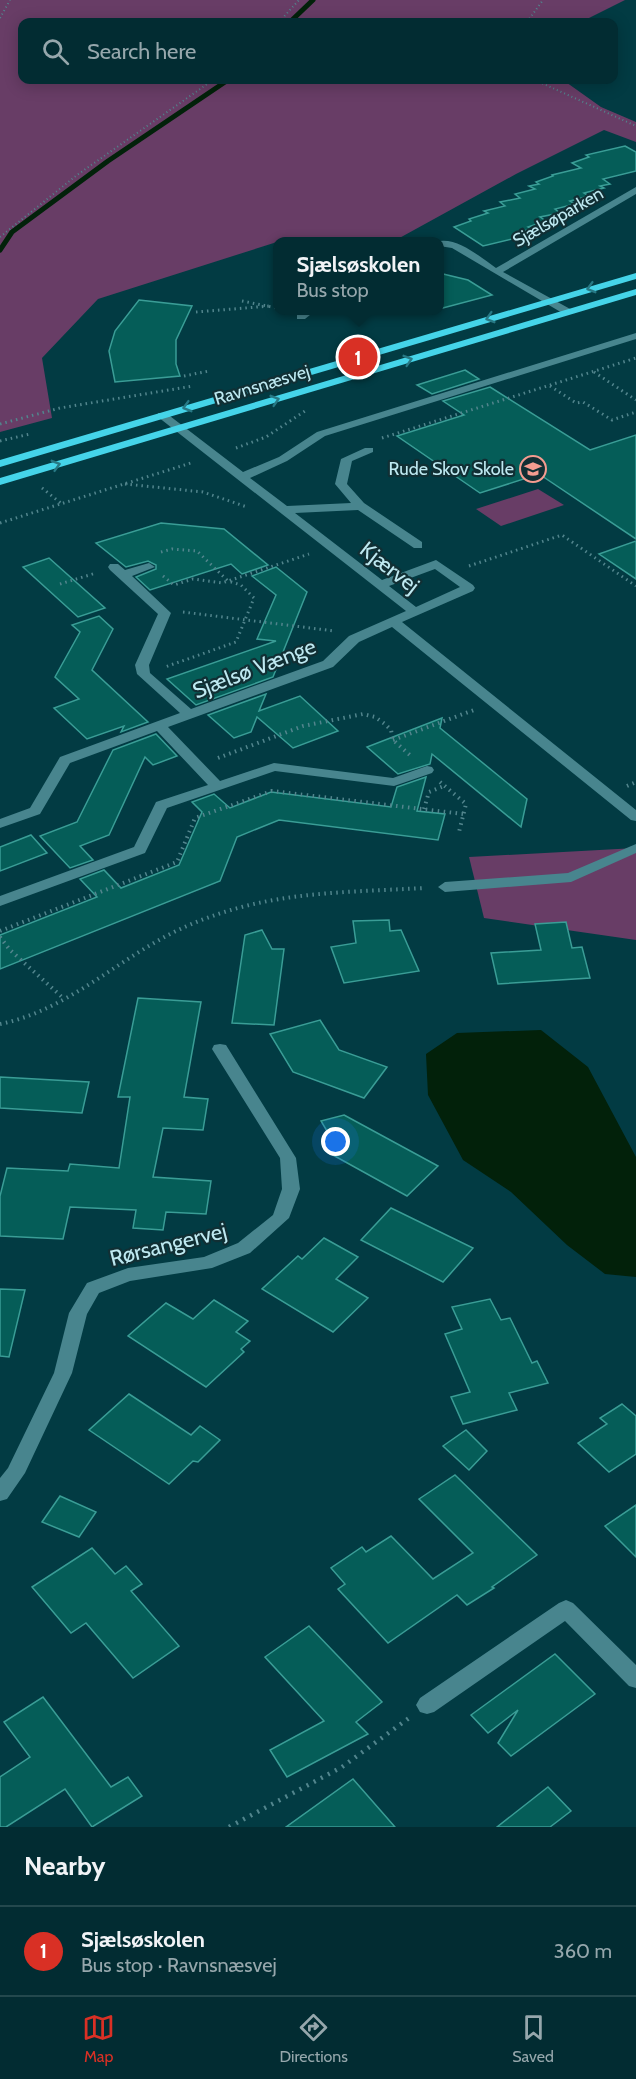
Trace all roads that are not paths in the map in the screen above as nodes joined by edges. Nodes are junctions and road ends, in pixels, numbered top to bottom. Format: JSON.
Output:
{"nodes":[{"id":1,"x":636,"y":190,"type":"edge"},
{"id":2,"x":444,"y":244,"type":"edge"},
{"id":3,"x":496,"y":273,"type":"junction"},
{"id":4,"x":636,"y":276,"type":"edge"},
{"id":5,"x":636,"y":292,"type":"edge"},
{"id":6,"x":546,"y":301,"type":"junction"},
{"id":7,"x":568,"y":312,"type":"junction"},
{"id":8,"x":304,"y":315,"type":"edge"},
{"id":9,"x":301,"y":317,"type":"dead end"},
{"id":10,"x":636,"y":336,"type":"edge"},
{"id":11,"x":162,"y":415,"type":"junction"},
{"id":12,"x":178,"y":429,"type":"junction"},
{"id":13,"x":369,"y":450,"type":"road end"},
{"id":14,"x":0,"y":464,"type":"edge"},
{"id":15,"x":241,"y":477,"type":"junction"},
{"id":16,"x":0,"y":482,"type":"edge"},
{"id":17,"x":360,"y":506,"type":"junction"},
{"id":18,"x":283,"y":510,"type":"junction"},
{"id":19,"x":418,"y":545,"type":"dead end"},
{"id":20,"x":149,"y":567,"type":"road end"},
{"id":21,"x":380,"y":585,"type":"junction"},
{"id":22,"x":415,"y":612,"type":"junction"},
{"id":23,"x":394,"y":622,"type":"junction"},
{"id":24,"x":190,"y":715,"type":"junction"},
{"id":25,"x":160,"y":726,"type":"junction"},
{"id":26,"x":427,"y":770,"type":"road end"},
{"id":27,"x":217,"y":786,"type":"junction"},
{"id":28,"x":636,"y":817,"type":"edge"},
{"id":29,"x":0,"y":824,"type":"edge"},
{"id":30,"x":636,"y":848,"type":"edge"},
{"id":31,"x":445,"y":887,"type":"road end"},
{"id":32,"x":0,"y":901,"type":"edge"},
{"id":33,"x":220,"y":1049,"type":"dead end"},
{"id":34,"x":0,"y":1493,"type":"edge"},
{"id":35,"x":636,"y":1678,"type":"edge"},
{"id":36,"x":427,"y":1705,"type":"road end"}],
"edges":[{"from":1,"to":3,"type":"street","name":"Sjælsøparken"},
{"from":2,"to":3,"type":"street"},
{"from":3,"to":6,"type":"street"},
{"from":4,"to":6,"type":"main road","name":"Ravnsnæsvej","one_way":true},
{"from":5,"to":7,"type":"main road","name":"Ravnsnæsvej"},
{"from":6,"to":7,"type":"street"},
{"from":6,"to":11,"type":"main road","name":"Ravnsnæsvej","one_way":true},
{"from":12,"to":7,"type":"main road","name":"Ravnsnæsvej","one_way":true},
{"from":8,"to":9,"type":"street"},
{"from":10,"to":15,"type":"street"},
{"from":11,"to":12,"type":"street","name":"Kjærvej"},
{"from":11,"to":14,"type":"main road","name":"Ravnsnæsvej"},
{"from":12,"to":15,"type":"street","name":"Kjærvej"},
{"from":16,"to":12,"type":"main road","name":"Ravnsnæsvej","one_way":true},
{"from":13,"to":17,"type":"street"},
{"from":15,"to":18,"type":"street","name":"Kjærvej"},
{"from":17,"to":18,"type":"street"},
{"from":17,"to":19,"type":"street"},
{"from":18,"to":21,"type":"street","name":"Kjærvej"},
{"from":20,"to":24,"type":"street","name":"Sjælsø Vænge"},
{"from":21,"to":22,"type":"street","name":"Kjærvej"},
{"from":21,"to":22,"type":"street"},
{"from":22,"to":23,"type":"street","name":"Kjærvej"},
{"from":23,"to":24,"type":"street","name":"Sjælsø Vænge"},
{"from":23,"to":28,"type":"street","name":"Kjærvej"},
{"from":24,"to":25,"type":"street","name":"Sjælsø Vænge"},
{"from":25,"to":27,"type":"street"},
{"from":25,"to":29,"type":"street","name":"Sjælsø Vænge"},
{"from":26,"to":27,"type":"street"},
{"from":27,"to":32,"type":"street"},
{"from":30,"to":31,"type":"street"},
{"from":33,"to":34,"type":"street","name":"Rørsangervej"},
{"from":35,"to":36,"type":"street"}]}
